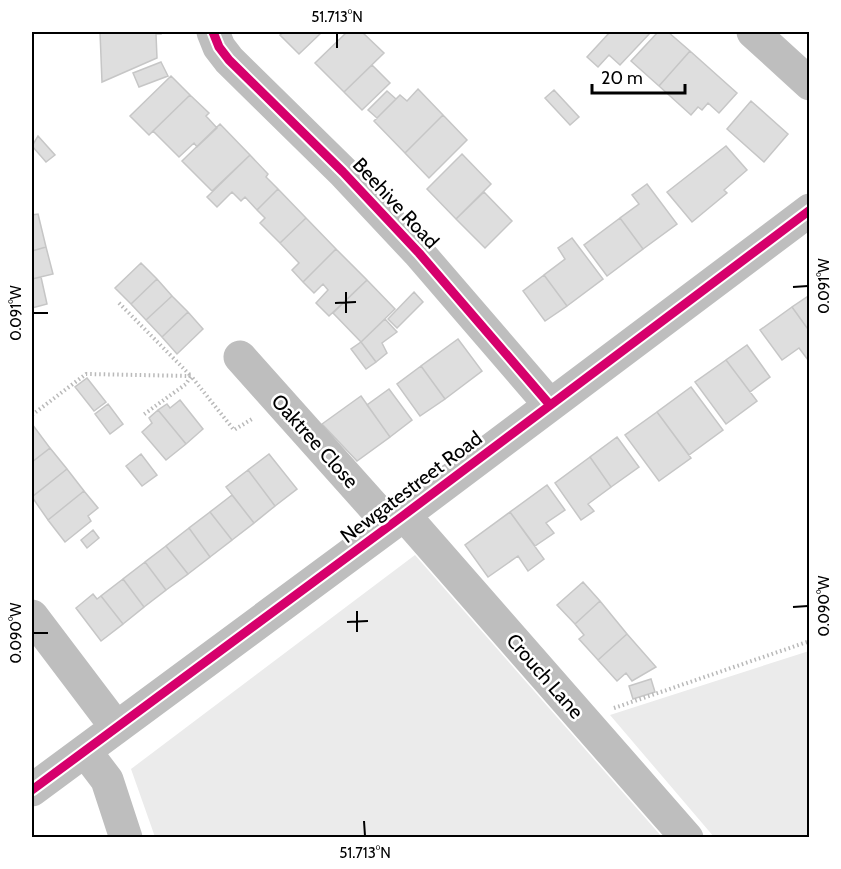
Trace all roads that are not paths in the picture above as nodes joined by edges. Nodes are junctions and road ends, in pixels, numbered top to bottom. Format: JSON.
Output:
{"nodes":[{"id":1,"x":213,"y":32,"type":"edge"},
{"id":2,"x":753,"y":32,"type":"edge"},
{"id":3,"x":810,"y":84,"type":"edge"},
{"id":4,"x":810,"y":210,"type":"edge"},
{"id":5,"x":240,"y":357,"type":"dead end"},
{"id":6,"x":550,"y":405,"type":"junction"},
{"id":7,"x":397,"y":520,"type":"junction"},
{"id":8,"x":32,"y":616,"type":"edge"},
{"id":9,"x":116,"y":727,"type":"junction"},
{"id":10,"x":84,"y":751,"type":"junction"},
{"id":11,"x":32,"y":790,"type":"edge"},
{"id":12,"x":126,"y":837,"type":"edge"},
{"id":13,"x":687,"y":837,"type":"edge"}],
"edges":[{"from":1,"to":6,"type":"street","name":"Beehive Road"},
{"from":2,"to":3,"type":"street"},
{"from":4,"to":6,"type":"street","name":"Newgatestreet Road"},
{"from":5,"to":7,"type":"street","name":"Oaktree Close"},
{"from":6,"to":7,"type":"street","name":"Newgatestreet Road"},
{"from":7,"to":9,"type":"street","name":"Newgatestreet Road"},
{"from":7,"to":13,"type":"street","name":"Crouch Lane"},
{"from":8,"to":9,"type":"street"},
{"from":9,"to":10,"type":"street","name":"Newgatestreet Road"},
{"from":10,"to":11,"type":"street","name":"Newgatestreet Road"},
{"from":10,"to":12,"type":"street"}]}
